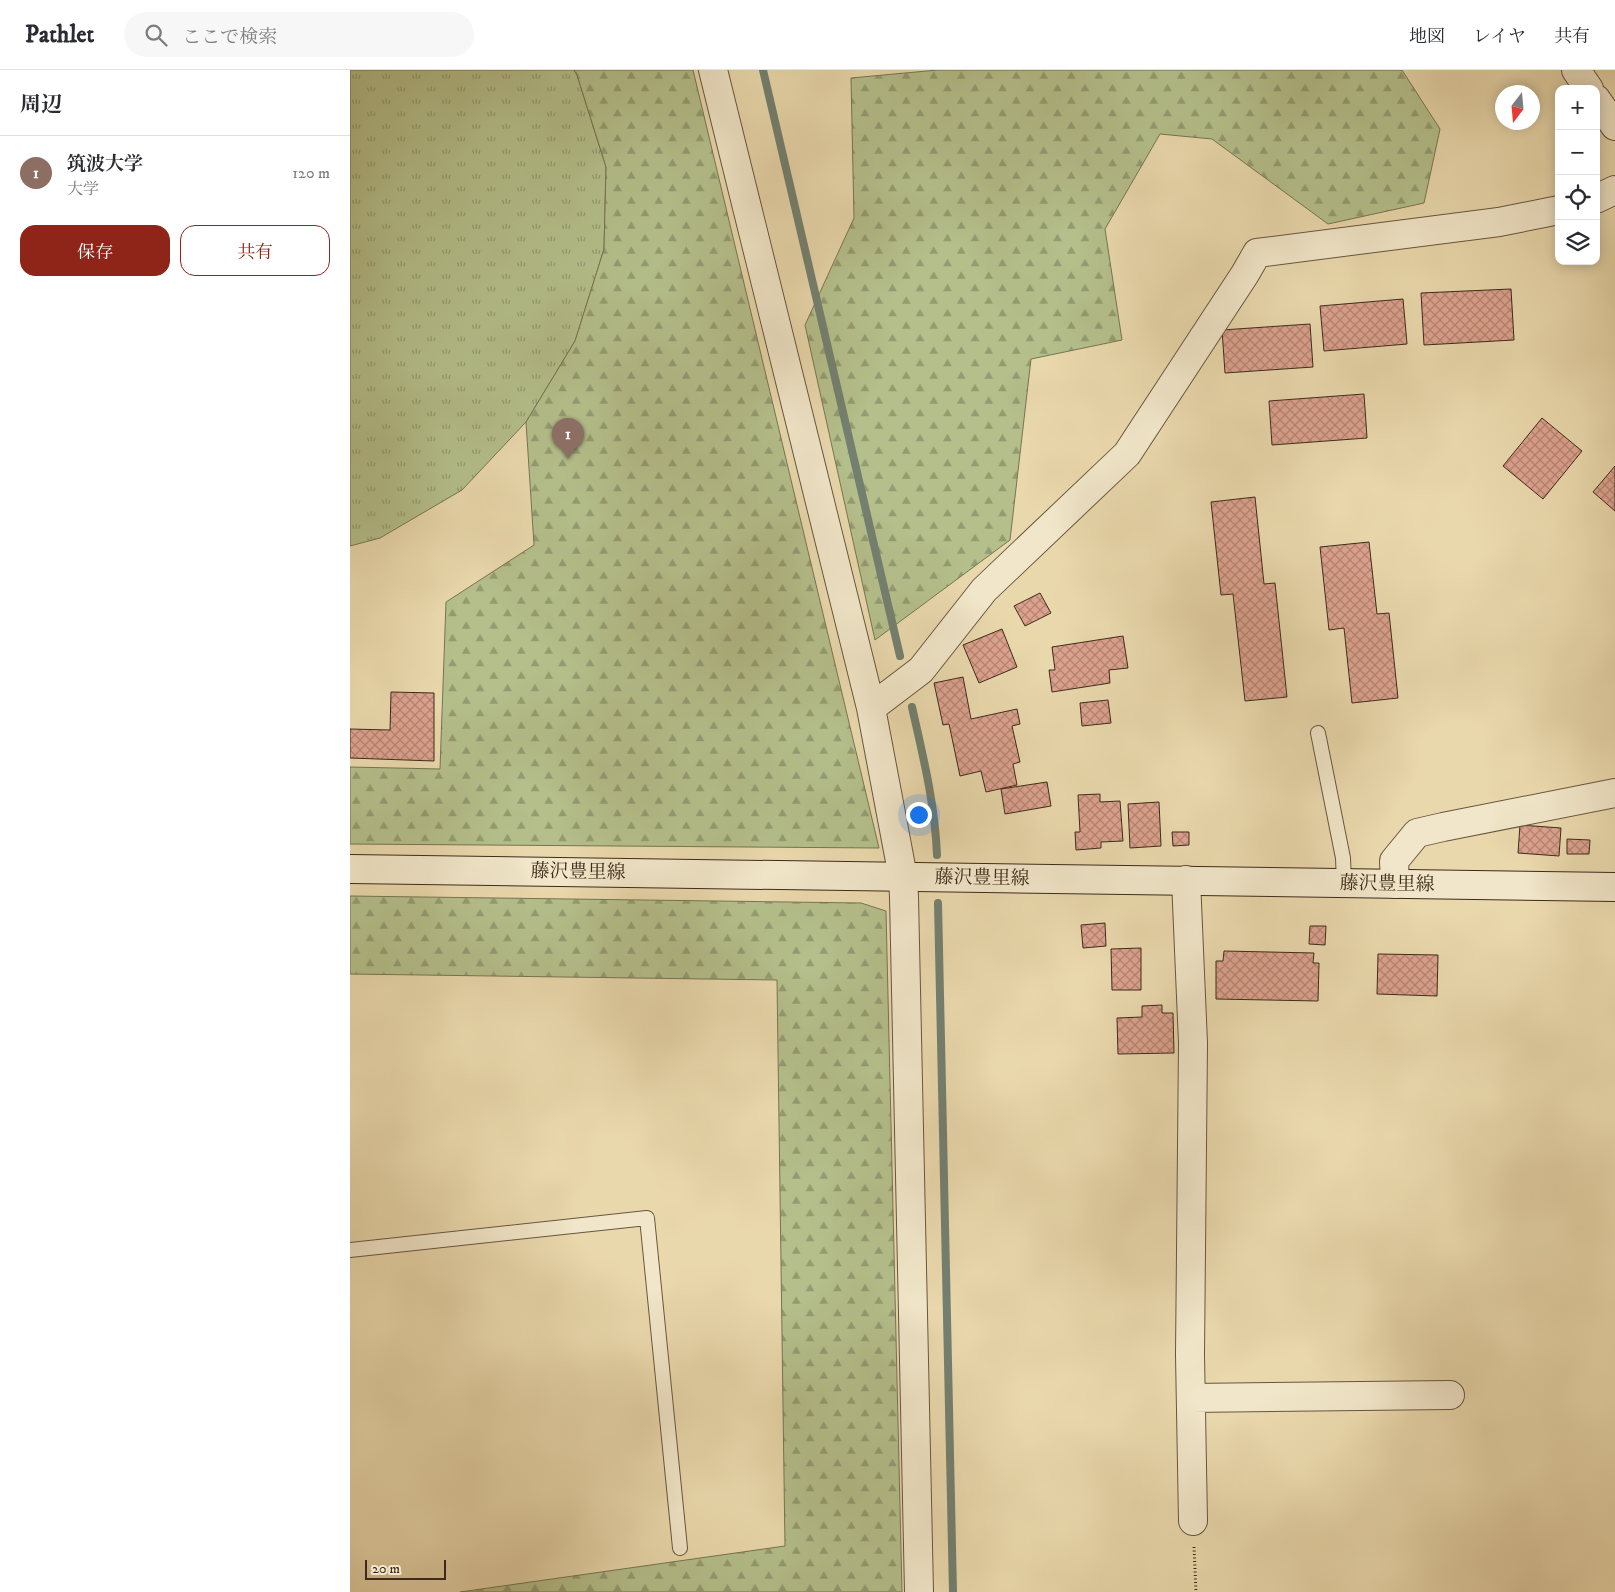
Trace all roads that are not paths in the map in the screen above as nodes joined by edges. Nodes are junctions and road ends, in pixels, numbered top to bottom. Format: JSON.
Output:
{"nodes":[{"id":1,"x":713,"y":70,"type":"edge"},
{"id":2,"x":1576,"y":70,"type":"edge"},
{"id":3,"x":1586,"y":85,"type":"edge"},
{"id":4,"x":1600,"y":105,"type":"edge"},
{"id":5,"x":1615,"y":126,"type":"edge"},
{"id":6,"x":1615,"y":190,"type":"edge"},
{"id":7,"x":1600,"y":196,"type":"edge"},
{"id":8,"x":1555,"y":211,"type":"edge"},
{"id":9,"x":871,"y":708,"type":"junction"},
{"id":10,"x":1318,"y":733,"type":"dead end"},
{"id":11,"x":1615,"y":793,"type":"edge"},
{"id":12,"x":350,"y":869,"type":"edge"},
{"id":13,"x":902,"y":877,"type":"junction"},
{"id":14,"x":1186,"y":880,"type":"junction"},
{"id":15,"x":1344,"y":883,"type":"junction"},
{"id":16,"x":1395,"y":884,"type":"junction"},
{"id":17,"x":1615,"y":887,"type":"edge"},
{"id":18,"x":350,"y":1250,"type":"edge"},
{"id":19,"x":1450,"y":1395,"type":"dead end"},
{"id":20,"x":1191,"y":1398,"type":"junction"},
{"id":21,"x":1193,"y":1521,"type":"road end"},
{"id":22,"x":680,"y":1548,"type":"dead end"},
{"id":23,"x":919,"y":1592,"type":"edge"}],
"edges":[{"from":1,"to":9,"type":"street"},
{"from":2,"to":3,"type":"street"},
{"from":4,"to":5,"type":"street"},
{"from":6,"to":7,"type":"street"},
{"from":8,"to":9,"type":"street"},
{"from":9,"to":13,"type":"street"},
{"from":10,"to":15,"type":"lane"},
{"from":11,"to":16,"type":"street"},
{"from":12,"to":13,"type":"street","name":"藤沢豊里線"},
{"from":13,"to":14,"type":"street","name":"藤沢豊里線"},
{"from":13,"to":23,"type":"street"},
{"from":14,"to":15,"type":"street","name":"藤沢豊里線"},
{"from":14,"to":20,"type":"street"},
{"from":15,"to":16,"type":"street","name":"藤沢豊里線"},
{"from":16,"to":17,"type":"street","name":"藤沢豊里線"},
{"from":18,"to":22,"type":"lane"},
{"from":19,"to":20,"type":"street"},
{"from":20,"to":21,"type":"street"}]}
